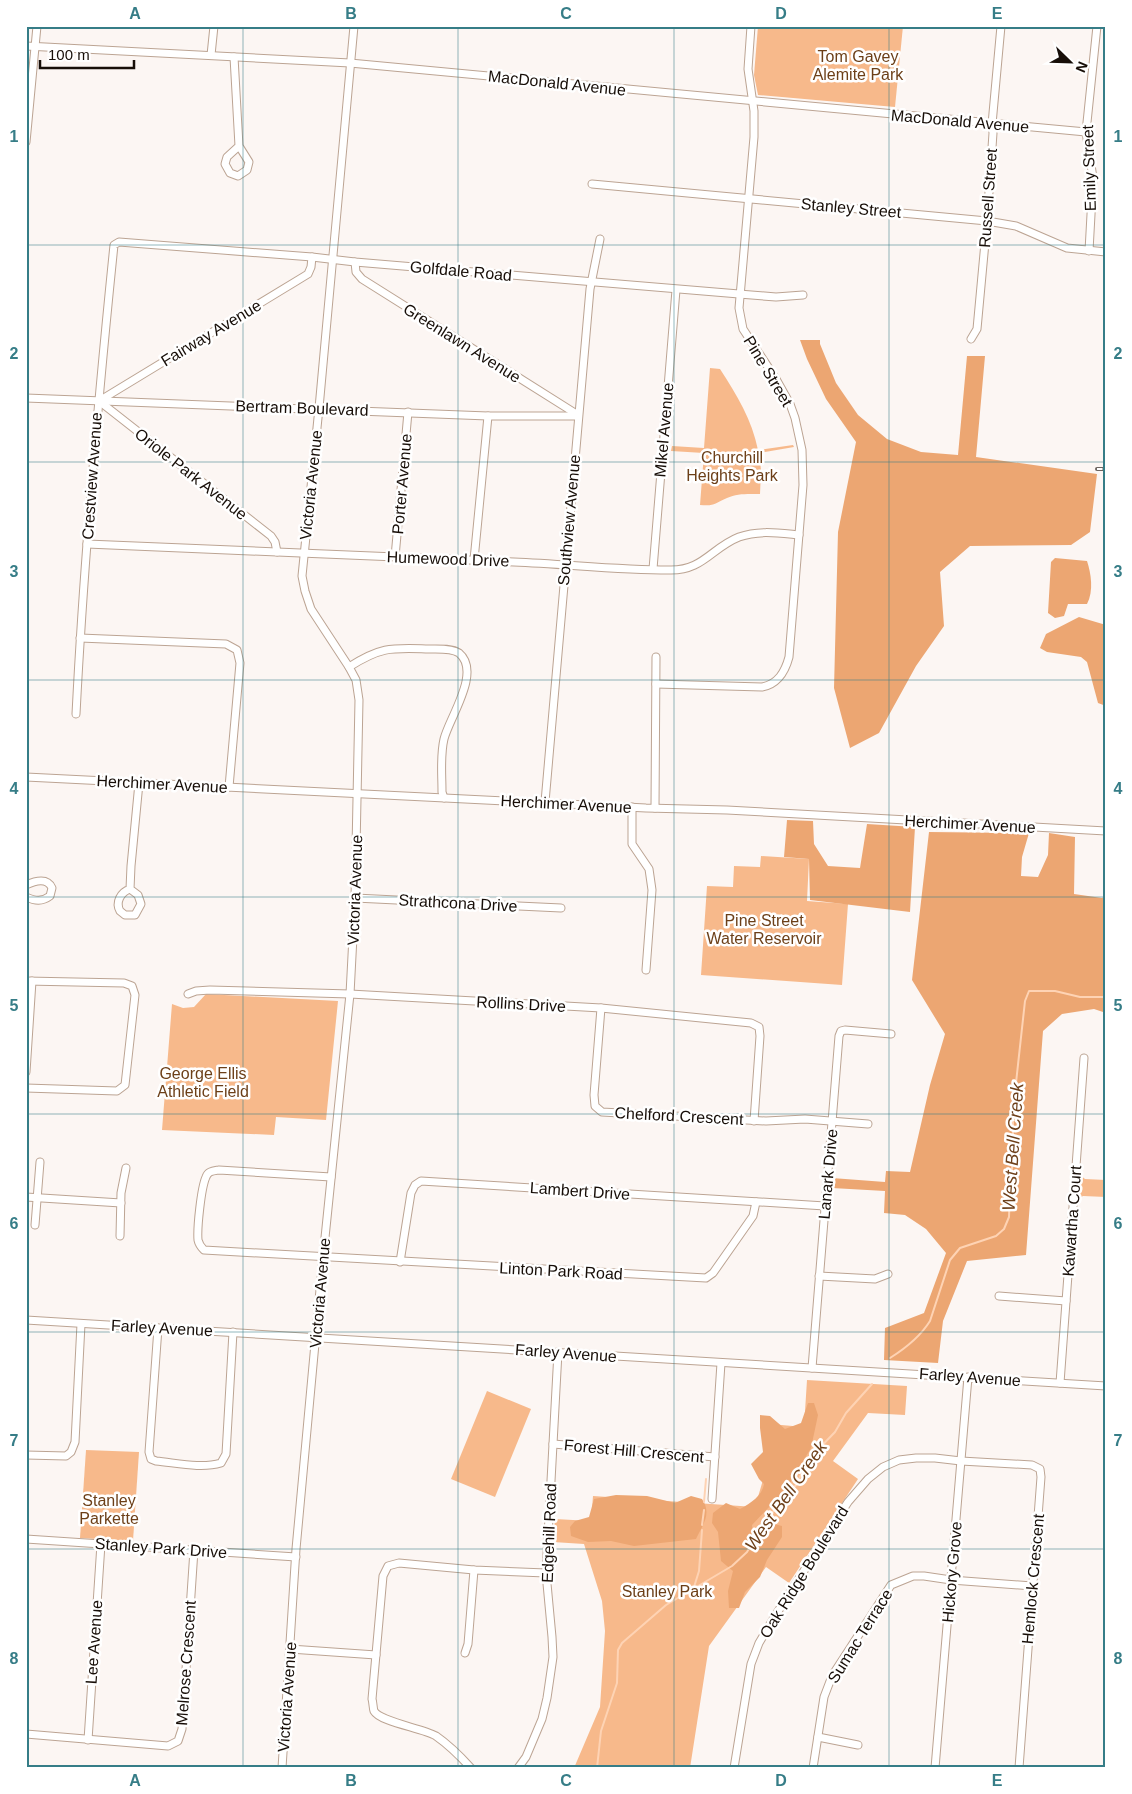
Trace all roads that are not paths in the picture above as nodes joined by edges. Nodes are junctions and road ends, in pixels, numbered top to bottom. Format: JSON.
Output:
{"nodes":[{"id":1,"x":37,"y":26,"type":"edge"},
{"id":2,"x":214,"y":26,"type":"edge"},
{"id":3,"x":354,"y":26,"type":"edge"},
{"id":4,"x":751,"y":26,"type":"edge"},
{"id":5,"x":1001,"y":26,"type":"edge"},
{"id":6,"x":1097,"y":26,"type":"edge"},
{"id":7,"x":26,"y":46,"type":"edge"},
{"id":8,"x":35,"y":46,"type":"junction"},
{"id":9,"x":211,"y":55,"type":"junction"},
{"id":10,"x":234,"y":56,"type":"junction"},
{"id":11,"x":350,"y":63,"type":"junction"},
{"id":12,"x":752,"y":102,"type":"junction"},
{"id":13,"x":992,"y":124,"type":"junction"},
{"id":14,"x":1086,"y":132,"type":"junction"},
{"id":15,"x":26,"y":142,"type":"edge"},
{"id":16,"x":239,"y":146,"type":"dead end"},
{"id":17,"x":592,"y":184,"type":"dead end"},
{"id":18,"x":748,"y":198,"type":"junction"},
{"id":19,"x":987,"y":221,"type":"junction"},
{"id":20,"x":600,"y":239,"type":"dead end"},
{"id":21,"x":119,"y":242,"type":"joint"},
{"id":22,"x":1089,"y":251,"type":"junction"},
{"id":23,"x":1106,"y":252,"type":"edge"},
{"id":24,"x":312,"y":257,"type":"junction"},
{"id":25,"x":332,"y":259,"type":"junction"},
{"id":26,"x":355,"y":262,"type":"junction"},
{"id":27,"x":591,"y":282,"type":"junction"},
{"id":28,"x":676,"y":290,"type":"junction"},
{"id":29,"x":739,"y":294,"type":"junction"},
{"id":30,"x":803,"y":295,"type":"dead end"},
{"id":31,"x":971,"y":339,"type":"dead end"},
{"id":32,"x":26,"y":398,"type":"edge"},
{"id":33,"x":98,"y":401,"type":"junction"},
{"id":34,"x":319,"y":408,"type":"junction"},
{"id":35,"x":408,"y":412,"type":"junction"},
{"id":36,"x":488,"y":416,"type":"junction"},
{"id":37,"x":578,"y":416,"type":"junction"},
{"id":38,"x":799,"y":535,"type":"junction"},
{"id":39,"x":87,"y":544,"type":"junction"},
{"id":40,"x":277,"y":552,"type":"junction"},
{"id":41,"x":304,"y":554,"type":"junction"},
{"id":42,"x":395,"y":556,"type":"junction"},
{"id":43,"x":474,"y":560,"type":"junction"},
{"id":44,"x":566,"y":564,"type":"junction"},
{"id":45,"x":653,"y":569,"type":"junction"},
{"id":46,"x":80,"y":638,"type":"junction"},
{"id":47,"x":656,"y":657,"type":"dead end"},
{"id":48,"x":349,"y":666,"type":"junction"},
{"id":49,"x":656,"y":684,"type":"junction"},
{"id":50,"x":76,"y":714,"type":"dead end"},
{"id":51,"x":26,"y":777,"type":"edge"},
{"id":52,"x":139,"y":783,"type":"junction"},
{"id":53,"x":229,"y":787,"type":"junction"},
{"id":54,"x":358,"y":794,"type":"junction"},
{"id":55,"x":444,"y":798,"type":"junction"},
{"id":56,"x":545,"y":802,"type":"junction"},
{"id":57,"x":632,"y":807,"type":"junction"},
{"id":58,"x":655,"y":808,"type":"junction"},
{"id":59,"x":1106,"y":831,"type":"edge"},
{"id":60,"x":26,"y":885,"type":"edge"},
{"id":61,"x":130,"y":889,"type":"dead end"},
{"id":62,"x":26,"y":897,"type":"edge"},
{"id":63,"x":355,"y":898,"type":"junction"},
{"id":64,"x":562,"y":908,"type":"dead end"},
{"id":65,"x":646,"y":970,"type":"dead end"},
{"id":66,"x":29,"y":981,"type":"edge"},
{"id":67,"x":188,"y":994,"type":"dead end"},
{"id":68,"x":350,"y":994,"type":"junction"},
{"id":69,"x":601,"y":1008,"type":"junction"},
{"id":70,"x":891,"y":1034,"type":"dead end"},
{"id":71,"x":1084,"y":1058,"type":"dead end"},
{"id":72,"x":26,"y":1072,"type":"edge"},
{"id":73,"x":26,"y":1088,"type":"edge"},
{"id":74,"x":754,"y":1121,"type":"junction"},
{"id":75,"x":832,"y":1121,"type":"junction"},
{"id":76,"x":868,"y":1124,"type":"dead end"},
{"id":77,"x":40,"y":1162,"type":"dead end"},
{"id":78,"x":126,"y":1168,"type":"dead end"},
{"id":79,"x":331,"y":1177,"type":"junction"},
{"id":80,"x":26,"y":1197,"type":"edge"},
{"id":81,"x":38,"y":1197,"type":"junction"},
{"id":82,"x":756,"y":1202,"type":"junction"},
{"id":83,"x":121,"y":1203,"type":"junction"},
{"id":84,"x":825,"y":1206,"type":"junction"},
{"id":85,"x":35,"y":1225,"type":"dead end"},
{"id":86,"x":120,"y":1236,"type":"dead end"},
{"id":87,"x":323,"y":1257,"type":"junction"},
{"id":88,"x":400,"y":1262,"type":"junction"},
{"id":89,"x":888,"y":1274,"type":"dead end"},
{"id":90,"x":819,"y":1276,"type":"junction"},
{"id":91,"x":999,"y":1296,"type":"dead end"},
{"id":92,"x":1066,"y":1301,"type":"junction"},
{"id":93,"x":26,"y":1320,"type":"edge"},
{"id":94,"x":81,"y":1324,"type":"junction"},
{"id":95,"x":158,"y":1328,"type":"junction"},
{"id":96,"x":233,"y":1332,"type":"junction"},
{"id":97,"x":316,"y":1337,"type":"junction"},
{"id":98,"x":558,"y":1352,"type":"junction"},
{"id":99,"x":721,"y":1363,"type":"junction"},
{"id":100,"x":812,"y":1368,"type":"junction"},
{"id":101,"x":968,"y":1377,"type":"junction"},
{"id":102,"x":1060,"y":1383,"type":"junction"},
{"id":103,"x":1106,"y":1386,"type":"edge"},
{"id":104,"x":553,"y":1444,"type":"junction"},
{"id":105,"x":26,"y":1455,"type":"edge"},
{"id":106,"x":715,"y":1458,"type":"junction"},
{"id":107,"x":961,"y":1461,"type":"junction"},
{"id":108,"x":712,"y":1499,"type":"dead end"},
{"id":109,"x":26,"y":1539,"type":"edge"},
{"id":110,"x":101,"y":1544,"type":"junction"},
{"id":111,"x":194,"y":1550,"type":"junction"},
{"id":112,"x":296,"y":1558,"type":"junction"},
{"id":113,"x":474,"y":1570,"type":"junction"},
{"id":114,"x":546,"y":1573,"type":"junction"},
{"id":115,"x":951,"y":1580,"type":"junction"},
{"id":116,"x":1032,"y":1586,"type":"junction"},
{"id":117,"x":290,"y":1649,"type":"junction"},
{"id":118,"x":465,"y":1653,"type":"dead end"},
{"id":119,"x":376,"y":1655,"type":"junction"},
{"id":120,"x":26,"y":1734,"type":"edge"},
{"id":121,"x":818,"y":1737,"type":"junction"},
{"id":122,"x":88,"y":1740,"type":"junction"},
{"id":123,"x":858,"y":1744,"type":"dead end"},
{"id":124,"x":282,"y":1768,"type":"edge"},
{"id":125,"x":471,"y":1768,"type":"edge"},
{"id":126,"x":518,"y":1768,"type":"edge"},
{"id":127,"x":734,"y":1768,"type":"edge"},
{"id":128,"x":813,"y":1768,"type":"edge"},
{"id":129,"x":935,"y":1768,"type":"edge"},
{"id":130,"x":1018,"y":1768,"type":"edge"}],
"edges":[{"from":1,"to":8,"type":"street"},
{"from":2,"to":9,"type":"street"},
{"from":3,"to":11,"type":"street","name":"Victoria Avenue"},
{"from":4,"to":12,"type":"street","name":"Pine Street"},
{"from":5,"to":13,"type":"street","name":"Russell Street"},
{"from":6,"to":14,"type":"street","name":"Emily Street"},
{"from":7,"to":8,"type":"street","name":"MacDonald Avenue"},
{"from":8,"to":9,"type":"street","name":"MacDonald Avenue"},
{"from":8,"to":15,"type":"street"},
{"from":9,"to":10,"type":"street","name":"MacDonald Avenue"},
{"from":10,"to":11,"type":"street","name":"MacDonald Avenue"},
{"from":10,"to":16,"type":"street"},
{"from":11,"to":12,"type":"street","name":"MacDonald Avenue"},
{"from":11,"to":25,"type":"street","name":"Victoria Avenue"},
{"from":12,"to":13,"type":"street","name":"MacDonald Avenue"},
{"from":12,"to":18,"type":"street","name":"Pine Street"},
{"from":13,"to":14,"type":"street","name":"MacDonald Avenue"},
{"from":13,"to":19,"type":"street","name":"Russell Street"},
{"from":14,"to":22,"type":"street","name":"Emily Street"},
{"from":17,"to":18,"type":"street","name":"Stanley Street"},
{"from":18,"to":19,"type":"street","name":"Stanley Street"},
{"from":18,"to":29,"type":"street","name":"Pine Street"},
{"from":19,"to":22,"type":"street","name":"Stanley Street"},
{"from":19,"to":31,"type":"street","name":"Russell Street"},
{"from":20,"to":27,"type":"street","name":"Southview Avenue"},
{"from":21,"to":24,"type":"street","name":"Golfdale Road"},
{"from":21,"to":33,"type":"street","name":"Crestview Avenue"},
{"from":22,"to":23,"type":"street","name":"Stanley Street"},
{"from":24,"to":25,"type":"street","name":"Golfdale Road"},
{"from":24,"to":33,"type":"street","name":"Fairway Avenue"},
{"from":25,"to":26,"type":"street","name":"Golfdale Road"},
{"from":25,"to":34,"type":"street","name":"Victoria Avenue"},
{"from":26,"to":27,"type":"street","name":"Golfdale Road"},
{"from":26,"to":37,"type":"street","name":"Greenlawn Avenue"},
{"from":27,"to":28,"type":"street","name":"Golfdale Road"},
{"from":27,"to":37,"type":"street","name":"Southview Avenue"},
{"from":28,"to":29,"type":"street","name":"Golfdale Road"},
{"from":28,"to":45,"type":"street","name":"Mikel Avenue"},
{"from":29,"to":30,"type":"street","name":"Golfdale Road"},
{"from":29,"to":38,"type":"street","name":"Pine Street"},
{"from":32,"to":33,"type":"street","name":"Bertram Boulevard"},
{"from":33,"to":34,"type":"street","name":"Bertram Boulevard"},
{"from":33,"to":39,"type":"street","name":"Crestview Avenue"},
{"from":33,"to":40,"type":"street","name":"Oriole Park Avenue"},
{"from":34,"to":35,"type":"street","name":"Bertram Boulevard"},
{"from":34,"to":41,"type":"street","name":"Victoria Avenue"},
{"from":35,"to":36,"type":"street","name":"Bertram Boulevard"},
{"from":35,"to":42,"type":"street","name":"Porter Avenue"},
{"from":36,"to":37,"type":"street","name":"Bertram Boulevard"},
{"from":36,"to":43,"type":"street"},
{"from":37,"to":44,"type":"street","name":"Southview Avenue"},
{"from":38,"to":45,"type":"street","name":"Humewood Drive"},
{"from":38,"to":49,"type":"street","name":"Pine Street"},
{"from":39,"to":40,"type":"street","name":"Humewood Drive"},
{"from":39,"to":46,"type":"street","name":"Crestview Avenue"},
{"from":40,"to":41,"type":"street","name":"Humewood Drive"},
{"from":41,"to":42,"type":"street","name":"Humewood Drive"},
{"from":41,"to":48,"type":"street","name":"Victoria Avenue"},
{"from":42,"to":43,"type":"street","name":"Humewood Drive"},
{"from":43,"to":44,"type":"street","name":"Humewood Drive"},
{"from":44,"to":45,"type":"street","name":"Humewood Drive"},
{"from":44,"to":56,"type":"street","name":"Southview Avenue"},
{"from":46,"to":50,"type":"street","name":"Crestview Avenue"},
{"from":46,"to":53,"type":"street"},
{"from":47,"to":49,"type":"street"},
{"from":48,"to":54,"type":"street","name":"Victoria Avenue"},
{"from":48,"to":55,"type":"street"},
{"from":49,"to":58,"type":"street"},
{"from":51,"to":52,"type":"street","name":"Herchimer Avenue"},
{"from":52,"to":53,"type":"street","name":"Herchimer Avenue"},
{"from":52,"to":61,"type":"street"},
{"from":53,"to":54,"type":"street","name":"Herchimer Avenue"},
{"from":54,"to":55,"type":"street","name":"Herchimer Avenue"},
{"from":54,"to":63,"type":"street","name":"Victoria Avenue"},
{"from":55,"to":56,"type":"street","name":"Herchimer Avenue"},
{"from":56,"to":57,"type":"street","name":"Herchimer Avenue"},
{"from":57,"to":58,"type":"street","name":"Herchimer Avenue"},
{"from":57,"to":65,"type":"street"},
{"from":58,"to":59,"type":"street","name":"Herchimer Avenue"},
{"from":60,"to":62,"type":"street"},
{"from":63,"to":64,"type":"street","name":"Strathcona Drive"},
{"from":63,"to":68,"type":"street","name":"Victoria Avenue"},
{"from":66,"to":72,"type":"street"},
{"from":66,"to":73,"type":"street"},
{"from":67,"to":68,"type":"street","name":"Rollins Drive"},
{"from":68,"to":69,"type":"street","name":"Rollins Drive"},
{"from":68,"to":79,"type":"street","name":"Victoria Avenue"},
{"from":69,"to":74,"type":"street","name":"Rollins Drive"},
{"from":69,"to":74,"type":"street","name":"Chelford Crescent"},
{"from":70,"to":75,"type":"street","name":"Lanark Drive"},
{"from":71,"to":92,"type":"street","name":"Kawartha Court"},
{"from":74,"to":75,"type":"street","name":"Chelford Crescent"},
{"from":75,"to":76,"type":"street","name":"Chelford Crescent"},
{"from":75,"to":84,"type":"street","name":"Lanark Drive"},
{"from":77,"to":81,"type":"street"},
{"from":78,"to":83,"type":"street"},
{"from":79,"to":87,"type":"street","name":"Victoria Avenue"},
{"from":79,"to":87,"type":"street","name":"Linton Park Road"},
{"from":80,"to":81,"type":"street"},
{"from":81,"to":83,"type":"street"},
{"from":81,"to":85,"type":"street"},
{"from":82,"to":84,"type":"street","name":"Lambert Drive"},
{"from":82,"to":88,"type":"street","name":"Linton Park Road"},
{"from":82,"to":88,"type":"street","name":"Lambert Drive"},
{"from":83,"to":86,"type":"street"},
{"from":84,"to":90,"type":"street","name":"Lanark Drive"},
{"from":87,"to":88,"type":"street","name":"Linton Park Road"},
{"from":87,"to":97,"type":"street","name":"Victoria Avenue"},
{"from":89,"to":90,"type":"street"},
{"from":90,"to":100,"type":"street","name":"Lanark Drive"},
{"from":91,"to":92,"type":"street"},
{"from":92,"to":102,"type":"street","name":"Kawartha Court"},
{"from":93,"to":94,"type":"street","name":"Farley Avenue"},
{"from":94,"to":95,"type":"street","name":"Farley Avenue"},
{"from":94,"to":105,"type":"street"},
{"from":95,"to":96,"type":"street","name":"Farley Avenue"},
{"from":95,"to":96,"type":"street"},
{"from":96,"to":97,"type":"street","name":"Farley Avenue"},
{"from":97,"to":98,"type":"street","name":"Farley Avenue"},
{"from":97,"to":112,"type":"street","name":"Victoria Avenue"},
{"from":98,"to":99,"type":"street","name":"Farley Avenue"},
{"from":98,"to":104,"type":"street","name":"Edgehill Road"},
{"from":99,"to":100,"type":"street","name":"Farley Avenue"},
{"from":99,"to":106,"type":"street","name":"Forest Hill Crescent"},
{"from":100,"to":101,"type":"street","name":"Farley Avenue"},
{"from":101,"to":102,"type":"street","name":"Farley Avenue"},
{"from":101,"to":107,"type":"street","name":"Hickory Grove"},
{"from":102,"to":103,"type":"street","name":"Farley Avenue"},
{"from":104,"to":106,"type":"street","name":"Forest Hill Crescent"},
{"from":104,"to":114,"type":"street","name":"Edgehill Road"},
{"from":106,"to":108,"type":"street","name":"Forest Hill Crescent"},
{"from":107,"to":115,"type":"street","name":"Hickory Grove"},
{"from":107,"to":116,"type":"street","name":"Hemlock Crescent"},
{"from":107,"to":127,"type":"street","name":"Oak Ridge Boulevard"},
{"from":109,"to":110,"type":"street","name":"Stanley Park Drive"},
{"from":110,"to":111,"type":"street","name":"Stanley Park Drive"},
{"from":110,"to":122,"type":"street","name":"Lee Avenue"},
{"from":111,"to":112,"type":"street","name":"Stanley Park Drive"},
{"from":111,"to":122,"type":"street","name":"Melrose Crescent"},
{"from":112,"to":117,"type":"street","name":"Victoria Avenue"},
{"from":113,"to":114,"type":"street"},
{"from":113,"to":118,"type":"street"},
{"from":113,"to":119,"type":"street"},
{"from":114,"to":126,"type":"street","name":"Edgehill Road"},
{"from":115,"to":116,"type":"street","name":"Sumac Terrace"},
{"from":115,"to":121,"type":"street","name":"Sumac Terrace"},
{"from":115,"to":129,"type":"street","name":"Hickory Grove"},
{"from":116,"to":130,"type":"street","name":"Hemlock Crescent"},
{"from":117,"to":119,"type":"street"},
{"from":117,"to":124,"type":"street","name":"Victoria Avenue"},
{"from":119,"to":125,"type":"street"},
{"from":120,"to":122,"type":"street","name":"Melrose Crescent"},
{"from":121,"to":123,"type":"street"},
{"from":121,"to":128,"type":"street","name":"Sumac Terrace"}]}
